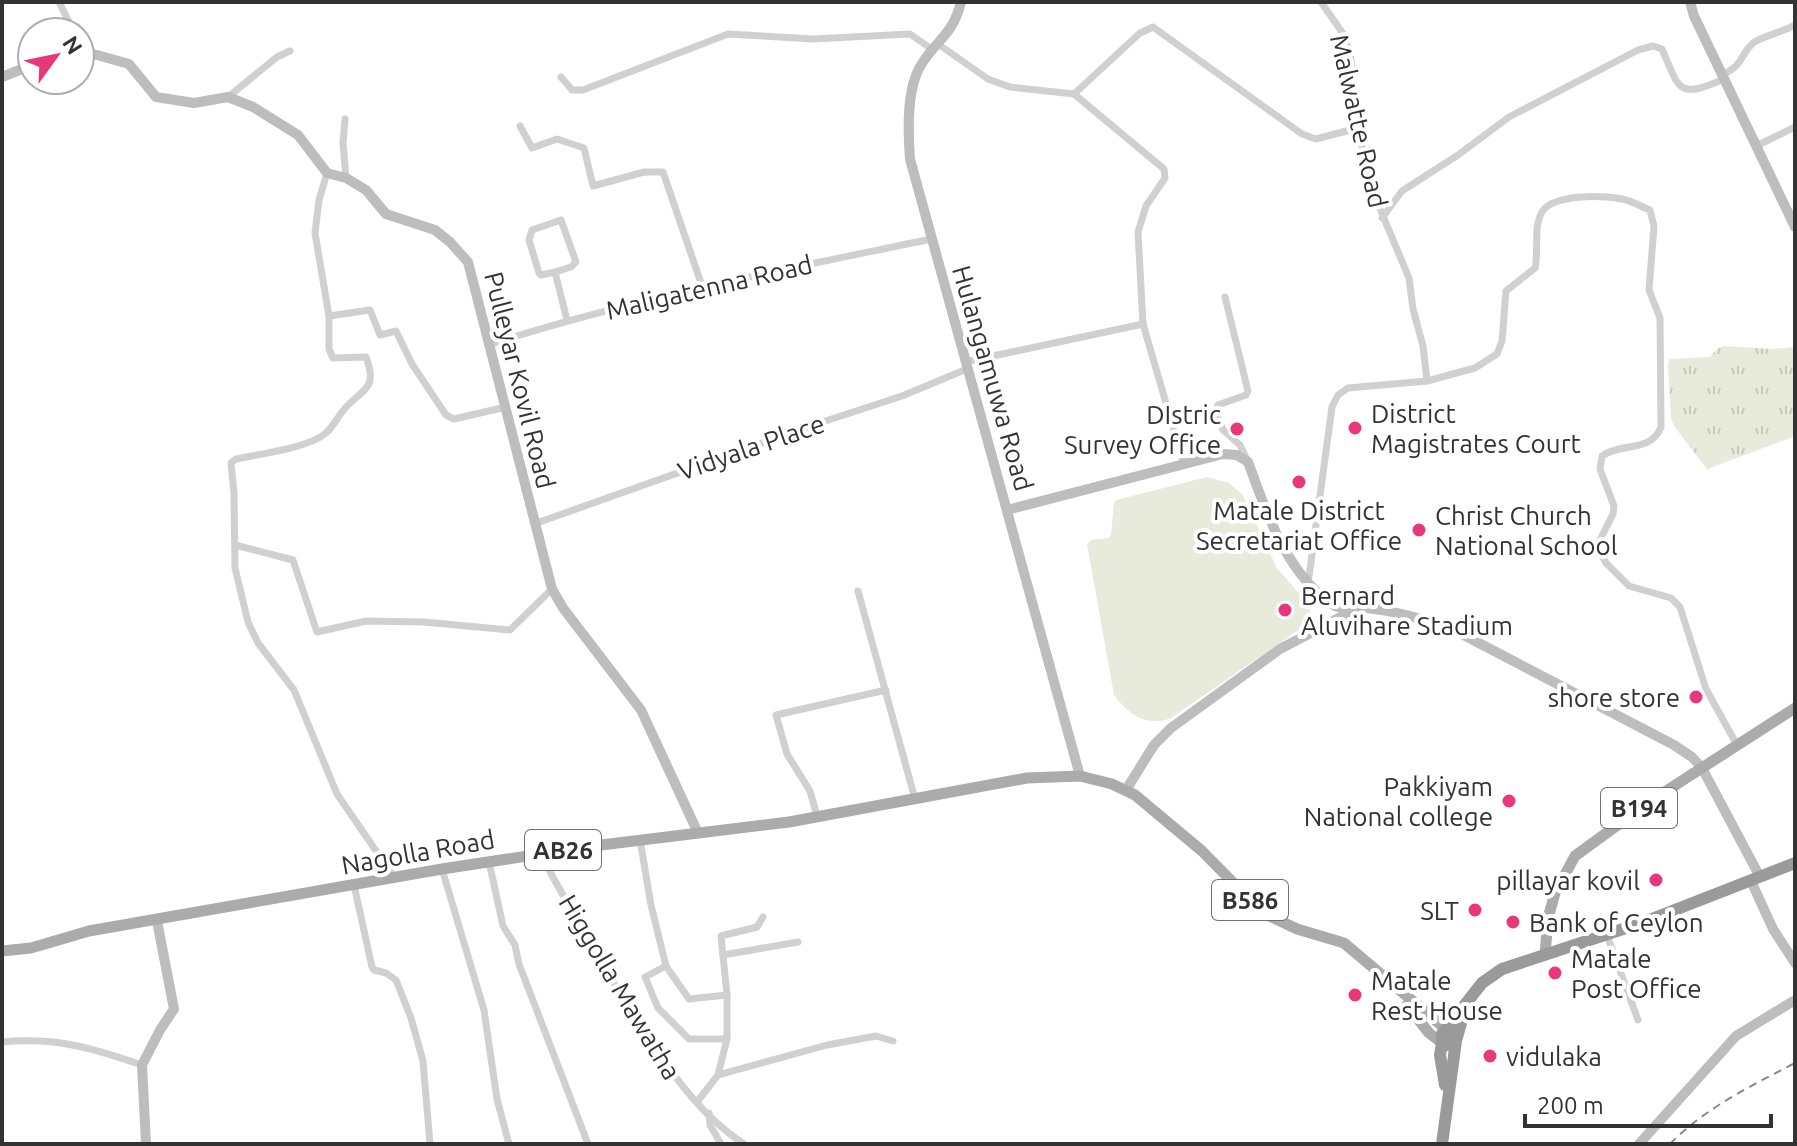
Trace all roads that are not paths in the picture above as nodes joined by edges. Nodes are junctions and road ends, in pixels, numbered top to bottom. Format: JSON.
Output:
{"nodes":[{"id":1,"x":961,"y":2,"type":"edge"},
{"id":2,"x":1321,"y":2,"type":"edge"},
{"id":3,"x":1690,"y":2,"type":"edge"},
{"id":4,"x":1795,"y":25,"type":"edge"},
{"id":5,"x":936,"y":47,"type":"junction"},
{"id":6,"x":290,"y":51,"type":"dead end"},
{"id":7,"x":96,"y":55,"type":"edge"},
{"id":8,"x":561,"y":77,"type":"dead end"},
{"id":9,"x":1723,"y":77,"type":"junction"},
{"id":10,"x":1074,"y":94,"type":"junction"},
{"id":11,"x":228,"y":97,"type":"junction"},
{"id":12,"x":345,"y":119,"type":"dead end"},
{"id":13,"x":520,"y":126,"type":"dead end"},
{"id":14,"x":1795,"y":127,"type":"edge"},
{"id":15,"x":1358,"y":128,"type":"junction"},
{"id":16,"x":1756,"y":146,"type":"junction"},
{"id":17,"x":327,"y":173,"type":"junction"},
{"id":18,"x":346,"y":178,"type":"junction"},
{"id":19,"x":1382,"y":218,"type":"junction"},
{"id":20,"x":1793,"y":220,"type":"edge"},
{"id":21,"x":931,"y":239,"type":"junction"},
{"id":22,"x":555,"y":272,"type":"junction"},
{"id":23,"x":702,"y":286,"type":"junction"},
{"id":24,"x":1225,"y":297,"type":"dead end"},
{"id":25,"x":329,"y":316,"type":"junction"},
{"id":26,"x":567,"y":320,"type":"junction"},
{"id":27,"x":1143,"y":324,"type":"junction"},
{"id":28,"x":491,"y":344,"type":"junction"},
{"id":29,"x":966,"y":365,"type":"junction"},
{"id":30,"x":1427,"y":381,"type":"junction"},
{"id":31,"x":507,"y":407,"type":"junction"},
{"id":32,"x":1248,"y":462,"type":"junction"},
{"id":33,"x":1184,"y":465,"type":"junction"},
{"id":34,"x":1007,"y":510,"type":"junction"},
{"id":35,"x":534,"y":524,"type":"junction"},
{"id":36,"x":235,"y":545,"type":"junction"},
{"id":37,"x":1308,"y":584,"type":"junction"},
{"id":38,"x":552,"y":589,"type":"junction"},
{"id":39,"x":858,"y":591,"type":"dead end"},
{"id":40,"x":1358,"y":608,"type":"junction"},
{"id":41,"x":886,"y":690,"type":"junction"},
{"id":42,"x":1795,"y":708,"type":"edge"},
{"id":43,"x":1737,"y":745,"type":"junction"},
{"id":44,"x":1702,"y":768,"type":"junction"},
{"id":45,"x":1080,"y":776,"type":"junction"},
{"id":46,"x":1126,"y":790,"type":"junction"},
{"id":47,"x":915,"y":799,"type":"junction"},
{"id":48,"x":817,"y":816,"type":"junction"},
{"id":49,"x":698,"y":833,"type":"junction"},
{"id":50,"x":640,"y":840,"type":"junction"},
{"id":51,"x":540,"y":854,"type":"junction"},
{"id":52,"x":489,"y":862,"type":"junction"},
{"id":53,"x":1795,"y":863,"type":"edge"},
{"id":54,"x":442,"y":869,"type":"junction"},
{"id":55,"x":394,"y":877,"type":"junction"},
{"id":56,"x":1756,"y":879,"type":"junction"},
{"id":57,"x":354,"y":885,"type":"junction"},
{"id":58,"x":763,"y":917,"type":"dead end"},
{"id":59,"x":157,"y":921,"type":"junction"},
{"id":60,"x":1607,"y":935,"type":"junction"},
{"id":61,"x":798,"y":942,"type":"dead end"},
{"id":62,"x":2,"y":951,"type":"edge"},
{"id":63,"x":723,"y":955,"type":"junction"},
{"id":64,"x":1545,"y":955,"type":"junction"},
{"id":65,"x":1795,"y":963,"type":"edge"},
{"id":66,"x":666,"y":966,"type":"junction"},
{"id":67,"x":727,"y":995,"type":"junction"},
{"id":68,"x":1795,"y":1000,"type":"edge"},
{"id":69,"x":1466,"y":1005,"type":"junction"},
{"id":70,"x":1638,"y":1020,"type":"dead end"},
{"id":71,"x":1444,"y":1037,"type":"junction"},
{"id":72,"x":727,"y":1039,"type":"junction"},
{"id":73,"x":893,"y":1041,"type":"dead end"},
{"id":74,"x":1456,"y":1041,"type":"junction"},
{"id":75,"x":2,"y":1042,"type":"edge"},
{"id":76,"x":142,"y":1065,"type":"junction"},
{"id":77,"x":718,"y":1075,"type":"junction"},
{"id":78,"x":1448,"y":1095,"type":"junction"},
{"id":79,"x":697,"y":1102,"type":"junction"},
{"id":80,"x":709,"y":1113,"type":"junction"},
{"id":81,"x":146,"y":1144,"type":"edge"},
{"id":82,"x":430,"y":1144,"type":"edge"},
{"id":83,"x":509,"y":1144,"type":"edge"},
{"id":84,"x":588,"y":1144,"type":"edge"},
{"id":85,"x":721,"y":1144,"type":"edge"},
{"id":86,"x":744,"y":1144,"type":"edge"},
{"id":87,"x":1442,"y":1144,"type":"edge"},
{"id":88,"x":1639,"y":1144,"type":"edge"}],
"edges":[{"from":1,"to":5,"type":"street","name":"Hulangamuwa Road"},
{"from":2,"to":15,"type":"street","name":"Malwatte Road"},
{"from":3,"to":9,"type":"street"},
{"from":4,"to":9,"type":"street"},
{"from":5,"to":8,"type":"street"},
{"from":5,"to":10,"type":"street"},
{"from":5,"to":21,"type":"street","name":"Hulangamuwa Road"},
{"from":6,"to":11,"type":"street"},
{"from":7,"to":11,"type":"street"},
{"from":9,"to":16,"type":"street"},
{"from":9,"to":19,"type":"street"},
{"from":10,"to":15,"type":"street"},
{"from":10,"to":27,"type":"street"},
{"from":11,"to":17,"type":"street"},
{"from":12,"to":18,"type":"street"},
{"from":13,"to":23,"type":"street"},
{"from":14,"to":16,"type":"street"},
{"from":15,"to":19,"type":"street","name":"Malwatte Road"},
{"from":16,"to":20,"type":"street"},
{"from":17,"to":18,"type":"street","name":"Pulleyar Kovil Road"},
{"from":17,"to":25,"type":"street"},
{"from":18,"to":28,"type":"street","name":"Pulleyar Kovil Road"},
{"from":19,"to":30,"type":"street","name":"Malwatte Road"},
{"from":21,"to":23,"type":"street","name":"Maligatenna Road"},
{"from":21,"to":29,"type":"street","name":"Hulangamuwa Road"},
{"from":22,"to":22,"type":"street"},
{"from":22,"to":26,"type":"street"},
{"from":23,"to":26,"type":"street","name":"Maligatenna Road"},
{"from":24,"to":32,"type":"street"},
{"from":25,"to":31,"type":"street"},
{"from":25,"to":36,"type":"street"},
{"from":26,"to":28,"type":"street","name":"Maligatenna Road"},
{"from":27,"to":29,"type":"street","name":"Vidyala Place"},
{"from":27,"to":33,"type":"street"},
{"from":28,"to":31,"type":"street","name":"Pulleyar Kovil Road"},
{"from":29,"to":34,"type":"street","name":"Hulangamuwa Road"},
{"from":29,"to":35,"type":"street","name":"Vidyala Place"},
{"from":30,"to":37,"type":"street"},
{"from":30,"to":43,"type":"street"},
{"from":31,"to":35,"type":"street","name":"Pulleyar Kovil Road"},
{"from":32,"to":33,"type":"street"},
{"from":32,"to":37,"type":"street"},
{"from":33,"to":34,"type":"street"},
{"from":34,"to":45,"type":"street","name":"Hulangamuwa Road"},
{"from":35,"to":38,"type":"street","name":"Pulleyar Kovil Road"},
{"from":36,"to":38,"type":"street"},
{"from":36,"to":55,"type":"street"},
{"from":37,"to":40,"type":"street"},
{"from":38,"to":49,"type":"street","name":"Pulleyar Kovil Road"},
{"from":39,"to":41,"type":"street"},
{"from":40,"to":44,"type":"street"},
{"from":40,"to":46,"type":"street"},
{"from":41,"to":47,"type":"street"},
{"from":41,"to":48,"type":"street"},
{"from":42,"to":43,"type":"main road","number":"B194"},
{"from":43,"to":44,"type":"main road","number":"B194"},
{"from":44,"to":56,"type":"street"},
{"from":44,"to":64,"type":"main road","number":"B194"},
{"from":45,"to":46,"type":"main road","name":"Nagolla Road","number":"AB26"},
{"from":45,"to":47,"type":"main road","name":"Nagolla Road","number":"AB26"},
{"from":46,"to":71,"type":"main road","number":"B586"},
{"from":47,"to":48,"type":"main road","name":"Nagolla Road","number":"AB26"},
{"from":48,"to":49,"type":"main road","name":"Nagolla Road","number":"AB26"},
{"from":49,"to":50,"type":"main road","name":"Nagolla Road","number":"AB26"},
{"from":50,"to":51,"type":"main road","name":"Nagolla Road","number":"AB26"},
{"from":50,"to":66,"type":"street"},
{"from":51,"to":52,"type":"main road","name":"Nagolla Road","number":"AB26"},
{"from":51,"to":79,"type":"street","name":"Higgolla Mawatha"},
{"from":52,"to":54,"type":"main road","name":"Nagolla Road","number":"AB26"},
{"from":52,"to":84,"type":"street"},
{"from":53,"to":56,"type":"highway"},
{"from":54,"to":55,"type":"main road","name":"Nagolla Road","number":"AB26"},
{"from":54,"to":83,"type":"street"},
{"from":55,"to":57,"type":"main road","name":"Nagolla Road","number":"AB26"},
{"from":56,"to":60,"type":"highway"},
{"from":56,"to":65,"type":"street"},
{"from":57,"to":59,"type":"main road","name":"Nagolla Road","number":"AB26"},
{"from":57,"to":82,"type":"street"},
{"from":58,"to":63,"type":"street"},
{"from":59,"to":62,"type":"main road","name":"Nagolla Road","number":"AB26"},
{"from":59,"to":76,"type":"street"},
{"from":60,"to":64,"type":"highway"},
{"from":60,"to":70,"type":"street"},
{"from":61,"to":63,"type":"street"},
{"from":63,"to":67,"type":"street"},
{"from":64,"to":69,"type":"highway"},
{"from":66,"to":67,"type":"street"},
{"from":66,"to":72,"type":"street"},
{"from":67,"to":72,"type":"street"},
{"from":68,"to":88,"type":"street"},
{"from":69,"to":71,"type":"highway"},
{"from":69,"to":74,"type":"highway"},
{"from":71,"to":74,"type":"highway"},
{"from":71,"to":78,"type":"highway"},
{"from":72,"to":77,"type":"street"},
{"from":73,"to":77,"type":"street"},
{"from":74,"to":78,"type":"highway"},
{"from":75,"to":76,"type":"street"},
{"from":76,"to":81,"type":"street"},
{"from":77,"to":79,"type":"street"},
{"from":78,"to":87,"type":"highway"},
{"from":79,"to":80,"type":"street","name":"Higgolla Mawatha"},
{"from":80,"to":85,"type":"street"},
{"from":80,"to":86,"type":"street","name":"Higgolla Mawatha"}]}
